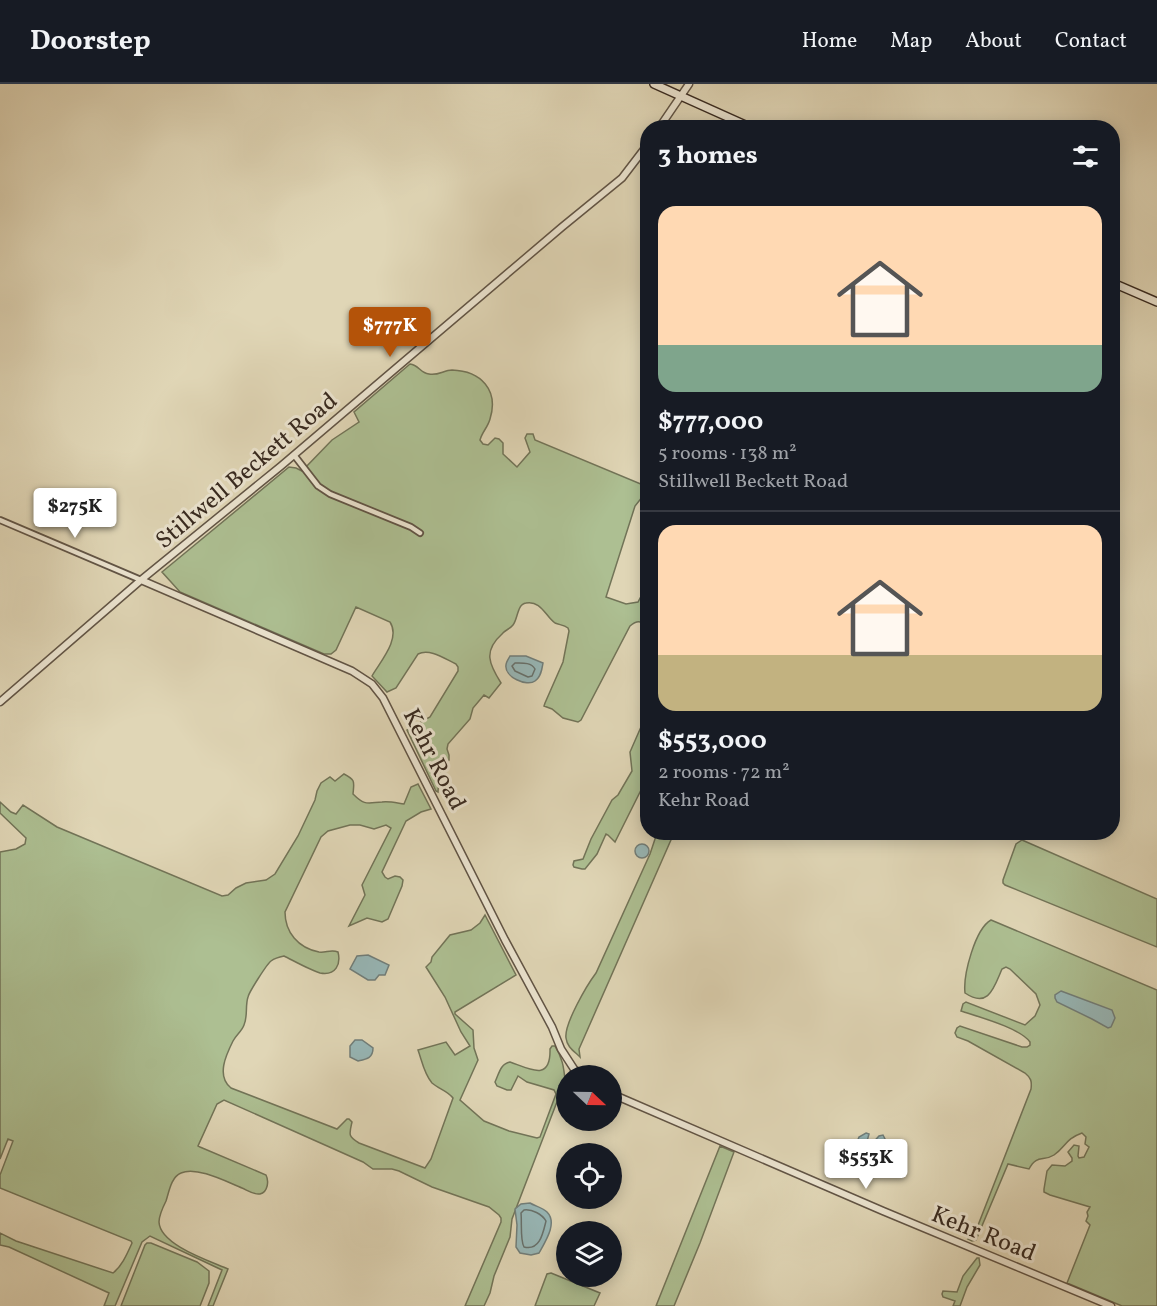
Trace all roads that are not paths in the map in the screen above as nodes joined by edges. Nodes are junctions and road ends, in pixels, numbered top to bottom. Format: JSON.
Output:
{"nodes":[{"id":1,"x":654,"y":84,"type":"edge"},
{"id":2,"x":689,"y":84,"type":"edge"},
{"id":3,"x":681,"y":96,"type":"junction"},
{"id":4,"x":664,"y":120,"type":"edge"},
{"id":5,"x":734,"y":120,"type":"edge"},
{"id":6,"x":640,"y":154,"type":"edge"},
{"id":7,"x":1120,"y":286,"type":"edge"},
{"id":8,"x":1157,"y":302,"type":"edge"},
{"id":9,"x":294,"y":455,"type":"junction"},
{"id":10,"x":0,"y":520,"type":"edge"},
{"id":11,"x":420,"y":533,"type":"dead end"},
{"id":12,"x":141,"y":580,"type":"junction"},
{"id":13,"x":0,"y":702,"type":"edge"},
{"id":14,"x":571,"y":1065,"type":"edge"},
{"id":15,"x":622,"y":1098,"type":"edge"},
{"id":16,"x":1112,"y":1306,"type":"edge"}],
"edges":[{"from":1,"to":3,"type":"main road"},
{"from":2,"to":3,"type":"street"},
{"from":3,"to":4,"type":"street"},
{"from":3,"to":5,"type":"main road"},
{"from":6,"to":9,"type":"street","name":"Stillwell Beckett Road"},
{"from":7,"to":8,"type":"main road"},
{"from":9,"to":11,"type":"street"},
{"from":9,"to":12,"type":"street","name":"Stillwell Beckett Road"},
{"from":10,"to":12,"type":"street"},
{"from":12,"to":13,"type":"street","name":"Stillwell Beckett Road"},
{"from":12,"to":14,"type":"street","name":"Kehr Road"},
{"from":15,"to":16,"type":"street","name":"Kehr Road"}]}
